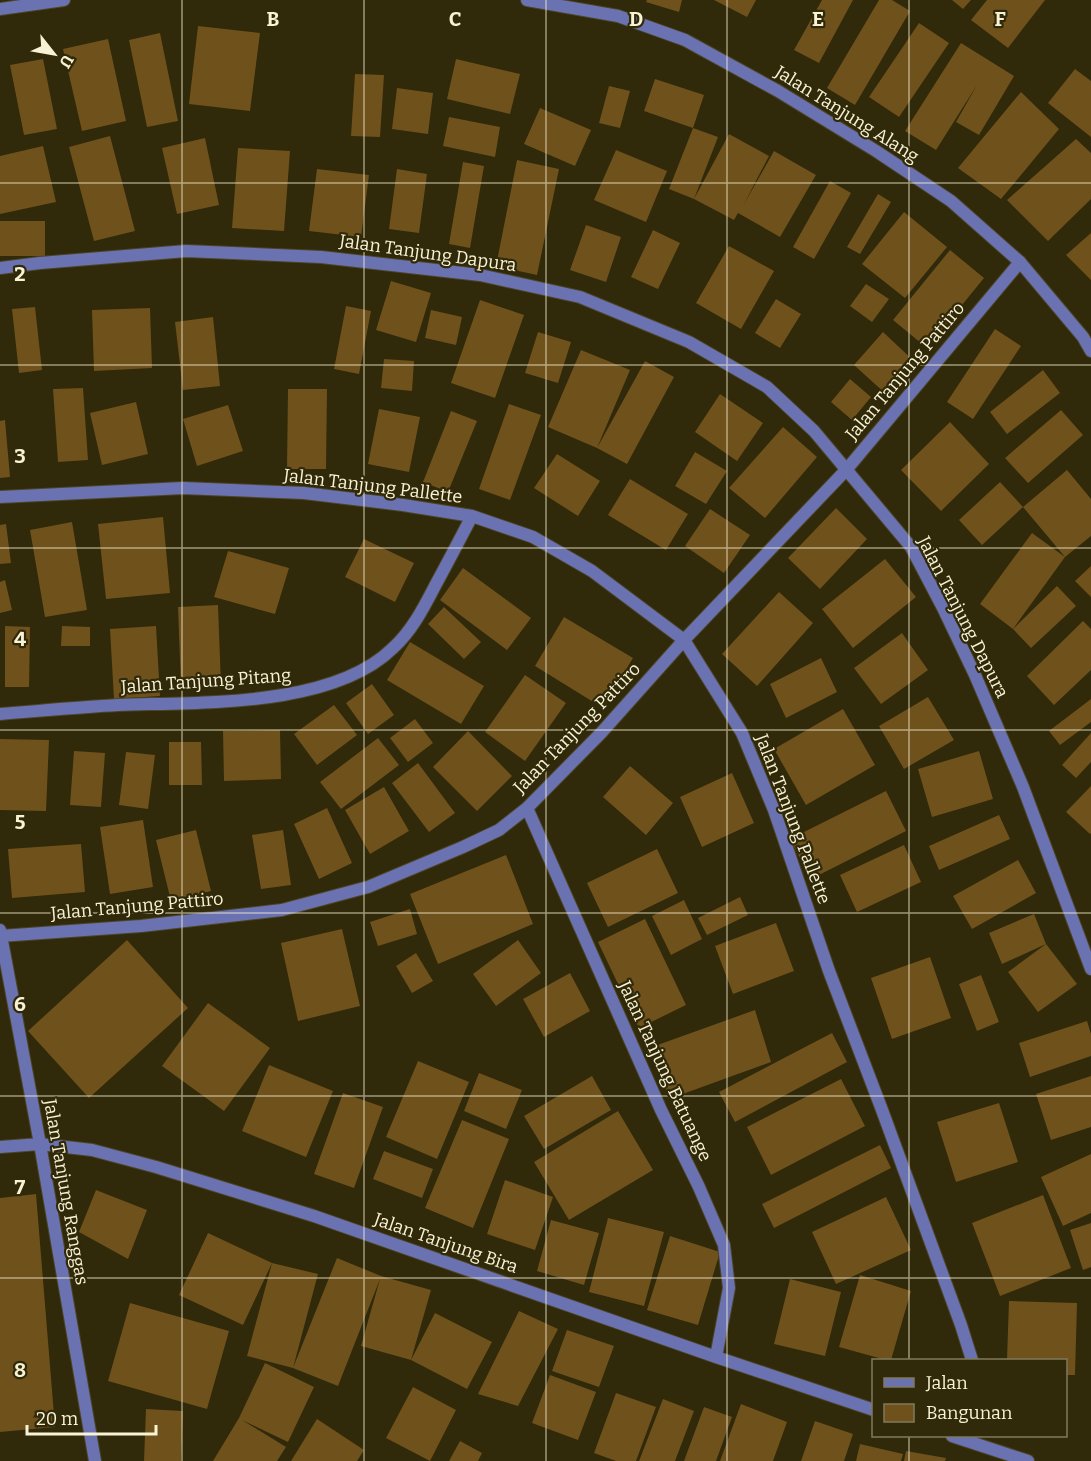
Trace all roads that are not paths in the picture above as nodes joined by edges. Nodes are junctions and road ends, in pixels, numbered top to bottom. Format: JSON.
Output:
{"nodes":[{"id":1,"x":64,"y":0,"type":"edge"},
{"id":2,"x":527,"y":0,"type":"edge"},
{"id":3,"x":0,"y":9,"type":"edge"},
{"id":4,"x":1020,"y":262,"type":"junction"},
{"id":5,"x":0,"y":268,"type":"edge"},
{"id":6,"x":1091,"y":351,"type":"edge"},
{"id":7,"x":847,"y":470,"type":"junction"},
{"id":8,"x":0,"y":497,"type":"edge"},
{"id":9,"x":472,"y":516,"type":"junction"},
{"id":10,"x":684,"y":640,"type":"junction"},
{"id":11,"x":0,"y":714,"type":"edge"},
{"id":12,"x":527,"y":808,"type":"junction"},
{"id":13,"x":0,"y":934,"type":"edge"},
{"id":14,"x":1091,"y":969,"type":"edge"},
{"id":15,"x":40,"y":1144,"type":"junction"},
{"id":16,"x":0,"y":1147,"type":"edge"},
{"id":17,"x":716,"y":1357,"type":"junction"},
{"id":18,"x":972,"y":1359,"type":"edge"},
{"id":19,"x":872,"y":1410,"type":"edge"},
{"id":20,"x":955,"y":1437,"type":"edge"},
{"id":21,"x":992,"y":1437,"type":"edge"},
{"id":22,"x":996,"y":1450,"type":"junction"},
{"id":23,"x":95,"y":1461,"type":"edge"},
{"id":24,"x":1028,"y":1461,"type":"edge"}],
"edges":[{"from":1,"to":3,"type":"street"},
{"from":2,"to":4,"type":"street","name":"Jalan Tanjung Alang"},
{"from":4,"to":6,"type":"street","name":"Jalan Tanjung Alang"},
{"from":4,"to":7,"type":"street","name":"Jalan Tanjung Pattiro"},
{"from":5,"to":7,"type":"street","name":"Jalan Tanjung Dapura"},
{"from":7,"to":10,"type":"street","name":"Jalan Tanjung Pattiro"},
{"from":7,"to":14,"type":"street","name":"Jalan Tanjung Dapura"},
{"from":8,"to":9,"type":"street","name":"Jalan Tanjung Pallette"},
{"from":9,"to":10,"type":"street","name":"Jalan Tanjung Pallette"},
{"from":9,"to":11,"type":"street","name":"Jalan Tanjung Pitang"},
{"from":10,"to":12,"type":"street","name":"Jalan Tanjung Pattiro"},
{"from":10,"to":18,"type":"street","name":"Jalan Tanjung Pallette"},
{"from":12,"to":13,"type":"street","name":"Jalan Tanjung Pattiro"},
{"from":12,"to":17,"type":"street","name":"Jalan Tanjung Batuange"},
{"from":13,"to":15,"type":"street","name":"Jalan Tanjung Ranggas"},
{"from":15,"to":16,"type":"street","name":"Jalan Tanjung Bira"},
{"from":15,"to":17,"type":"street","name":"Jalan Tanjung Bira"},
{"from":15,"to":23,"type":"street","name":"Jalan Tanjung Ranggas"},
{"from":17,"to":19,"type":"street","name":"Jalan Tanjung Bira"},
{"from":20,"to":22,"type":"street"},
{"from":21,"to":22,"type":"street"},
{"from":22,"to":24,"type":"street"}]}
